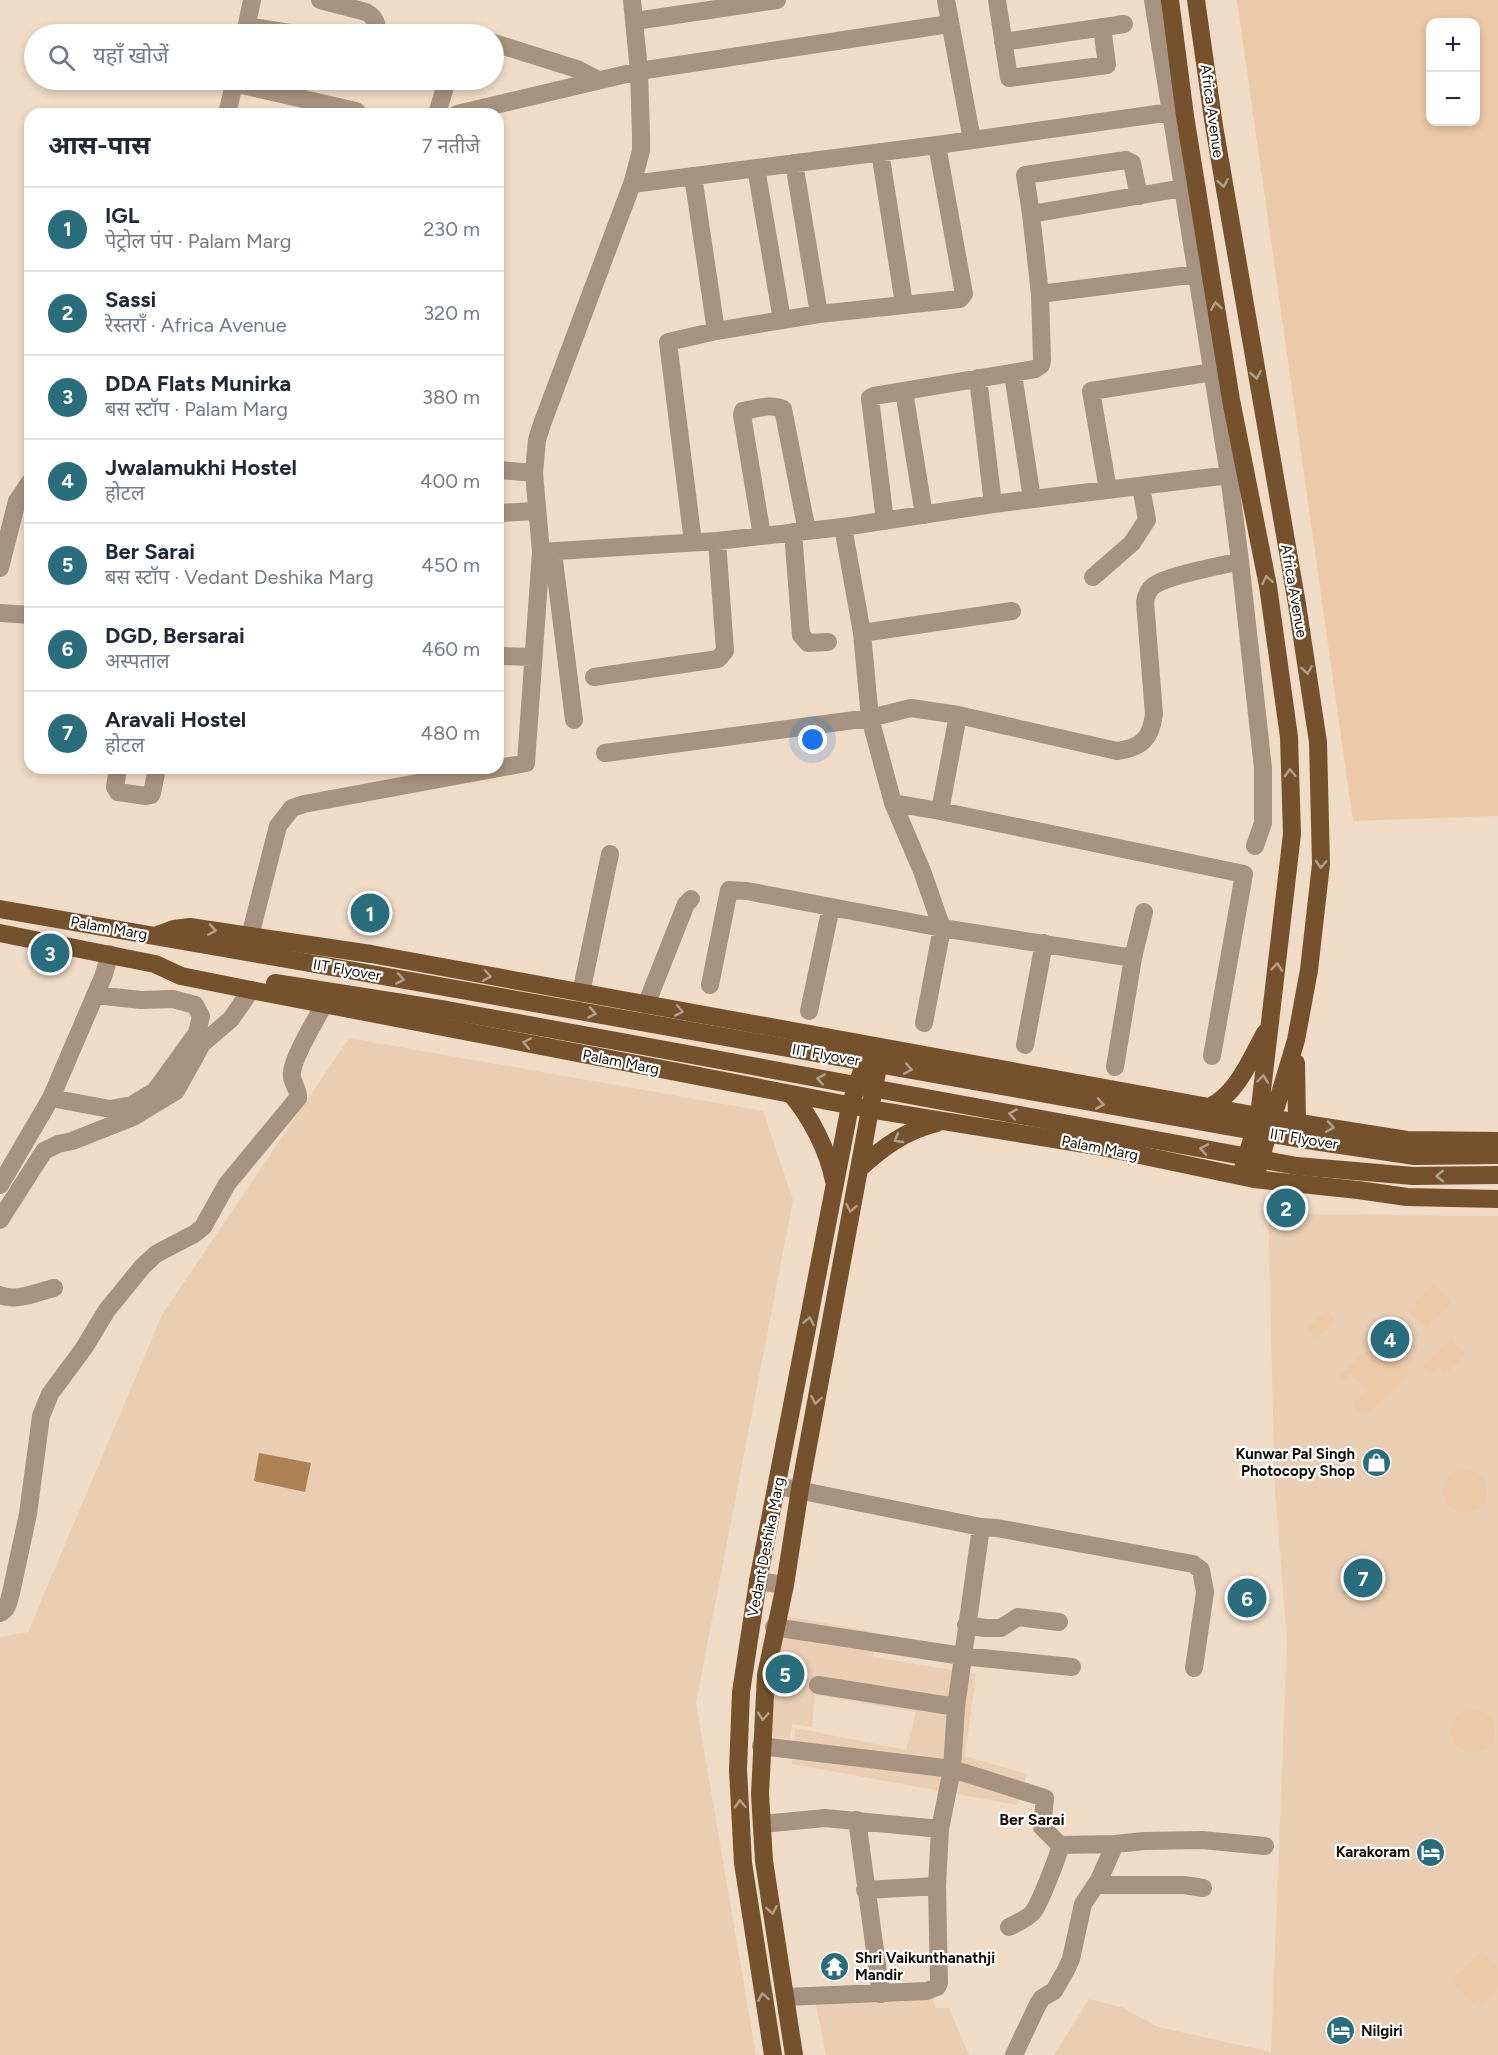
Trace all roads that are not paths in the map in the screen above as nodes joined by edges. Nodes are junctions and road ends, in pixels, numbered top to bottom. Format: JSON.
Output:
{"nodes":[{"id":1,"x":252,"y":0,"type":"edge"},
{"id":2,"x":262,"y":0,"type":"edge"},
{"id":3,"x":320,"y":0,"type":"edge"},
{"id":4,"x":632,"y":0,"type":"edge"},
{"id":5,"x":777,"y":0,"type":"edge"},
{"id":6,"x":946,"y":0,"type":"edge"},
{"id":7,"x":997,"y":0,"type":"edge"},
{"id":8,"x":1153,"y":0,"type":"edge"},
{"id":9,"x":1170,"y":0,"type":"edge"},
{"id":10,"x":1197,"y":0,"type":"edge"},
{"id":11,"x":753,"y":2,"type":"edge"},
{"id":12,"x":671,"y":8,"type":"edge"},
{"id":13,"x":635,"y":21,"type":"junction"},
{"id":14,"x":250,"y":24,"type":"edge"},
{"id":15,"x":251,"y":24,"type":"edge"},
{"id":16,"x":376,"y":24,"type":"edge"},
{"id":17,"x":949,"y":24,"type":"junction"},
{"id":18,"x":1124,"y":24,"type":"dead end"},
{"id":19,"x":1102,"y":27,"type":"junction"},
{"id":20,"x":1003,"y":42,"type":"junction"},
{"id":21,"x":504,"y":47,"type":"edge"},
{"id":22,"x":639,"y":71,"type":"junction"},
{"id":23,"x":598,"y":80,"type":"junction"},
{"id":24,"x":238,"y":90,"type":"edge"},
{"id":25,"x":240,"y":90,"type":"edge"},
{"id":26,"x":270,"y":90,"type":"edge"},
{"id":27,"x":444,"y":90,"type":"edge"},
{"id":28,"x":230,"y":108,"type":"edge"},
{"id":29,"x":238,"y":108,"type":"edge"},
{"id":30,"x":344,"y":108,"type":"edge"},
{"id":31,"x":439,"y":108,"type":"edge"},
{"id":32,"x":482,"y":108,"type":"edge"},
{"id":33,"x":1171,"y":112,"type":"junction"},
{"id":34,"x":972,"y":140,"type":"junction"},
{"id":35,"x":937,"y":145,"type":"junction"},
{"id":36,"x":880,"y":152,"type":"junction"},
{"id":37,"x":794,"y":163,"type":"junction"},
{"id":38,"x":756,"y":168,"type":"junction"},
{"id":39,"x":693,"y":176,"type":"junction"},
{"id":40,"x":632,"y":184,"type":"junction"},
{"id":41,"x":1183,"y":188,"type":"junction"},
{"id":42,"x":1139,"y":196,"type":"junction"},
{"id":43,"x":1031,"y":214,"type":"junction"},
{"id":44,"x":1197,"y":274,"type":"junction"},
{"id":45,"x":1040,"y":294,"type":"junction"},
{"id":46,"x":904,"y":304,"type":"junction"},
{"id":47,"x":819,"y":314,"type":"junction"},
{"id":48,"x":782,"y":320,"type":"junction"},
{"id":49,"x":716,"y":331,"type":"junction"},
{"id":50,"x":1212,"y":372,"type":"junction"},
{"id":51,"x":1013,"y":374,"type":"junction"},
{"id":52,"x":978,"y":378,"type":"junction"},
{"id":53,"x":904,"y":391,"type":"junction"},
{"id":54,"x":504,"y":470,"type":"edge"},
{"id":55,"x":534,"y":473,"type":"junction"},
{"id":56,"x":1229,"y":475,"type":"junction"},
{"id":57,"x":1141,"y":487,"type":"junction"},
{"id":58,"x":1108,"y":490,"type":"junction"},
{"id":59,"x":24,"y":491,"type":"edge"},
{"id":60,"x":1032,"y":499,"type":"junction"},
{"id":61,"x":993,"y":504,"type":"junction"},
{"id":62,"x":537,"y":511,"type":"junction"},
{"id":63,"x":504,"y":513,"type":"edge"},
{"id":64,"x":924,"y":515,"type":"junction"},
{"id":65,"x":885,"y":521,"type":"junction"},
{"id":66,"x":843,"y":527,"type":"junction"},
{"id":67,"x":800,"y":531,"type":"junction"},
{"id":68,"x":762,"y":536,"type":"junction"},
{"id":69,"x":717,"y":541,"type":"junction"},
{"id":70,"x":693,"y":543,"type":"junction"},
{"id":71,"x":547,"y":552,"type":"junction"},
{"id":72,"x":1240,"y":561,"type":"junction"},
{"id":73,"x":0,"y":568,"type":"edge"},
{"id":74,"x":1093,"y":577,"type":"dead end"},
{"id":75,"x":1012,"y":610,"type":"dead end"},
{"id":76,"x":0,"y":613,"type":"edge"},
{"id":77,"x":24,"y":615,"type":"edge"},
{"id":78,"x":862,"y":633,"type":"junction"},
{"id":79,"x":828,"y":642,"type":"dead end"},
{"id":80,"x":504,"y":656,"type":"edge"},
{"id":81,"x":533,"y":657,"type":"junction"},
{"id":82,"x":594,"y":677,"type":"dead end"},
{"id":83,"x":958,"y":715,"type":"junction"},
{"id":84,"x":870,"y":718,"type":"junction"},
{"id":85,"x":574,"y":720,"type":"dead end"},
{"id":86,"x":605,"y":753,"type":"dead end"},
{"id":87,"x":504,"y":767,"type":"edge"},
{"id":88,"x":117,"y":774,"type":"edge"},
{"id":89,"x":156,"y":774,"type":"edge"},
{"id":90,"x":466,"y":774,"type":"edge"},
{"id":91,"x":893,"y":803,"type":"junction"},
{"id":92,"x":939,"y":811,"type":"junction"},
{"id":93,"x":1255,"y":846,"type":"dead end"},
{"id":94,"x":610,"y":854,"type":"dead end"},
{"id":95,"x":691,"y":899,"type":"dead end"},
{"id":96,"x":831,"y":907,"type":"junction"},
{"id":97,"x":0,"y":909,"type":"edge"},
{"id":98,"x":1144,"y":912,"type":"dead end"},
{"id":99,"x":942,"y":928,"type":"junction"},
{"id":100,"x":0,"y":933,"type":"edge"},
{"id":101,"x":155,"y":936,"type":"junction"},
{"id":102,"x":250,"y":936,"type":"junction"},
{"id":103,"x":1044,"y":943,"type":"junction"},
{"id":104,"x":110,"y":954,"type":"junction"},
{"id":105,"x":1133,"y":958,"type":"junction"},
{"id":106,"x":155,"y":964,"type":"junction"},
{"id":107,"x":710,"y":985,"type":"dead end"},
{"id":108,"x":251,"y":990,"type":"junction"},
{"id":109,"x":580,"y":993,"type":"junction"},
{"id":110,"x":95,"y":995,"type":"junction"},
{"id":111,"x":324,"y":1004,"type":"junction"},
{"id":112,"x":646,"y":1005,"type":"junction"},
{"id":113,"x":809,"y":1011,"type":"dead end"},
{"id":114,"x":710,"y":1017,"type":"junction"},
{"id":115,"x":924,"y":1023,"type":"dead end"},
{"id":116,"x":1269,"y":1025,"type":"junction"},
{"id":117,"x":1296,"y":1040,"type":"junction"},
{"id":118,"x":1025,"y":1045,"type":"dead end"},
{"id":119,"x":876,"y":1046,"type":"junction"},
{"id":120,"x":1212,"y":1056,"type":"dead end"},
{"id":121,"x":1115,"y":1067,"type":"dead end"},
{"id":122,"x":703,"y":1078,"type":"junction"},
{"id":123,"x":791,"y":1094,"type":"junction"},
{"id":124,"x":51,"y":1098,"type":"junction"},
{"id":125,"x":850,"y":1106,"type":"junction"},
{"id":126,"x":1210,"y":1107,"type":"junction"},
{"id":127,"x":869,"y":1109,"type":"junction"},
{"id":128,"x":1266,"y":1118,"type":"junction"},
{"id":129,"x":944,"y":1121,"type":"junction"},
{"id":130,"x":1296,"y":1122,"type":"junction"},
{"id":131,"x":1368,"y":1134,"type":"junction"},
{"id":132,"x":1498,"y":1141,"type":"edge"},
{"id":133,"x":1498,"y":1155,"type":"edge"},
{"id":134,"x":859,"y":1168,"type":"junction"},
{"id":135,"x":1498,"y":1175,"type":"edge"},
{"id":136,"x":1247,"y":1178,"type":"junction"},
{"id":137,"x":0,"y":1185,"type":"edge"},
{"id":138,"x":835,"y":1186,"type":"junction"},
{"id":139,"x":1358,"y":1190,"type":"junction"},
{"id":140,"x":1498,"y":1199,"type":"edge"},
{"id":141,"x":0,"y":1220,"type":"edge"},
{"id":142,"x":54,"y":1288,"type":"dead end"},
{"id":143,"x":0,"y":1295,"type":"edge"},
{"id":144,"x":778,"y":1486,"type":"junction"},
{"id":145,"x":800,"y":1490,"type":"junction"},
{"id":146,"x":981,"y":1527,"type":"junction"},
{"id":147,"x":758,"y":1581,"type":"junction"},
{"id":148,"x":785,"y":1585,"type":"junction"},
{"id":149,"x":0,"y":1613,"type":"edge"},
{"id":150,"x":1059,"y":1622,"type":"dead end"},
{"id":151,"x":966,"y":1625,"type":"junction"},
{"id":152,"x":774,"y":1627,"type":"junction"},
{"id":153,"x":962,"y":1656,"type":"junction"},
{"id":154,"x":1072,"y":1667,"type":"dead end"},
{"id":155,"x":1194,"y":1668,"type":"dead end"},
{"id":156,"x":818,"y":1685,"type":"dead end"},
{"id":157,"x":956,"y":1707,"type":"junction"},
{"id":158,"x":761,"y":1746,"type":"junction"},
{"id":159,"x":952,"y":1769,"type":"junction"},
{"id":160,"x":857,"y":1820,"type":"junction"},
{"id":161,"x":762,"y":1824,"type":"junction"},
{"id":162,"x":940,"y":1829,"type":"junction"},
{"id":163,"x":1115,"y":1844,"type":"junction"},
{"id":164,"x":1060,"y":1845,"type":"junction"},
{"id":165,"x":1265,"y":1846,"type":"dead end"},
{"id":166,"x":937,"y":1886,"type":"junction"},
{"id":167,"x":1096,"y":1886,"type":"junction"},
{"id":168,"x":1203,"y":1888,"type":"dead end"},
{"id":169,"x":865,"y":1890,"type":"junction"},
{"id":170,"x":1009,"y":1927,"type":"dead end"},
{"id":171,"x":881,"y":1994,"type":"junction"},
{"id":172,"x":786,"y":1997,"type":"junction"},
{"id":173,"x":773,"y":2055,"type":"edge"},
{"id":174,"x":794,"y":2055,"type":"edge"},
{"id":175,"x":1014,"y":2055,"type":"edge"}],
"edges":[{"from":1,"to":14,"type":"street"},
{"from":2,"to":15,"type":"street"},
{"from":3,"to":16,"type":"street"},
{"from":4,"to":13,"type":"street"},
{"from":5,"to":11,"type":"street"},
{"from":6,"to":17,"type":"street"},
{"from":7,"to":20,"type":"street"},
{"from":8,"to":33,"type":"street"},
{"from":116,"to":9,"type":"main road","name":"Africa Avenue","one_way":true},
{"from":10,"to":117,"type":"main road","name":"Africa Avenue","one_way":true},
{"from":11,"to":12,"type":"street"},
{"from":12,"to":13,"type":"street"},
{"from":13,"to":22,"type":"street"},
{"from":17,"to":22,"type":"street"},
{"from":17,"to":34,"type":"street"},
{"from":18,"to":19,"type":"street"},
{"from":19,"to":20,"type":"street"},
{"from":19,"to":20,"type":"street"},
{"from":21,"to":23,"type":"street"},
{"from":22,"to":23,"type":"street"},
{"from":22,"to":40,"type":"street"},
{"from":23,"to":32,"type":"street"},
{"from":24,"to":28,"type":"street"},
{"from":25,"to":29,"type":"street"},
{"from":26,"to":30,"type":"street"},
{"from":27,"to":31,"type":"street"},
{"from":33,"to":34,"type":"street"},
{"from":33,"to":41,"type":"street"},
{"from":34,"to":35,"type":"street"},
{"from":35,"to":36,"type":"street"},
{"from":35,"to":46,"type":"street"},
{"from":36,"to":37,"type":"street"},
{"from":36,"to":46,"type":"street"},
{"from":37,"to":38,"type":"street"},
{"from":37,"to":47,"type":"street"},
{"from":38,"to":39,"type":"street"},
{"from":38,"to":48,"type":"street"},
{"from":39,"to":40,"type":"street"},
{"from":39,"to":49,"type":"street"},
{"from":40,"to":55,"type":"street"},
{"from":41,"to":42,"type":"street"},
{"from":41,"to":44,"type":"street"},
{"from":42,"to":43,"type":"street"},
{"from":42,"to":43,"type":"street"},
{"from":43,"to":45,"type":"street"},
{"from":44,"to":45,"type":"street"},
{"from":44,"to":50,"type":"street"},
{"from":45,"to":51,"type":"street"},
{"from":46,"to":47,"type":"street"},
{"from":47,"to":48,"type":"street"},
{"from":48,"to":49,"type":"street"},
{"from":49,"to":70,"type":"street"},
{"from":50,"to":56,"type":"street"},
{"from":50,"to":58,"type":"street"},
{"from":51,"to":52,"type":"street"},
{"from":51,"to":60,"type":"street"},
{"from":52,"to":53,"type":"street"},
{"from":52,"to":61,"type":"street"},
{"from":53,"to":64,"type":"street"},
{"from":53,"to":65,"type":"street"},
{"from":54,"to":55,"type":"street"},
{"from":55,"to":62,"type":"street"},
{"from":56,"to":57,"type":"street"},
{"from":56,"to":72,"type":"street"},
{"from":57,"to":58,"type":"street"},
{"from":57,"to":74,"type":"street"},
{"from":58,"to":60,"type":"street"},
{"from":59,"to":73,"type":"street"},
{"from":60,"to":61,"type":"street"},
{"from":61,"to":64,"type":"street"},
{"from":62,"to":63,"type":"street"},
{"from":62,"to":71,"type":"street"},
{"from":64,"to":65,"type":"street"},
{"from":65,"to":66,"type":"street"},
{"from":66,"to":67,"type":"street"},
{"from":66,"to":78,"type":"street"},
{"from":67,"to":68,"type":"street"},
{"from":67,"to":68,"type":"street"},
{"from":67,"to":79,"type":"street"},
{"from":68,"to":69,"type":"street"},
{"from":69,"to":70,"type":"street"},
{"from":69,"to":82,"type":"street"},
{"from":70,"to":71,"type":"street"},
{"from":71,"to":81,"type":"street"},
{"from":71,"to":85,"type":"street"},
{"from":72,"to":83,"type":"street"},
{"from":72,"to":93,"type":"street"},
{"from":75,"to":78,"type":"street"},
{"from":76,"to":77,"type":"street"},
{"from":78,"to":84,"type":"street"},
{"from":80,"to":81,"type":"street"},
{"from":81,"to":87,"type":"street"},
{"from":83,"to":84,"type":"street"},
{"from":83,"to":92,"type":"street"},
{"from":84,"to":86,"type":"street"},
{"from":84,"to":91,"type":"street"},
{"from":88,"to":89,"type":"street"},
{"from":90,"to":102,"type":"street"},
{"from":91,"to":92,"type":"street"},
{"from":91,"to":99,"type":"street"},
{"from":92,"to":120,"type":"street"},
{"from":94,"to":109,"type":"street"},
{"from":95,"to":112,"type":"street"},
{"from":96,"to":99,"type":"street"},
{"from":96,"to":107,"type":"street"},
{"from":96,"to":113,"type":"street"},
{"from":97,"to":101,"type":"main road","name":"Palam Marg"},
{"from":98,"to":105,"type":"street"},
{"from":99,"to":103,"type":"street"},
{"from":99,"to":115,"type":"street"},
{"from":100,"to":104,"type":"main road","name":"Palam Marg"},
{"from":101,"to":102,"type":"main road","name":"Palam Marg","one_way":true},
{"from":101,"to":133,"type":"main road","name":"IIT Flyover","one_way":true,"bridge":true},
{"from":102,"to":109,"type":"main road","name":"Palam Marg","one_way":true},
{"from":103,"to":105,"type":"street"},
{"from":103,"to":118,"type":"street"},
{"from":104,"to":106,"type":"main road","name":"Palam Marg"},
{"from":104,"to":110,"type":"street"},
{"from":105,"to":121,"type":"street"},
{"from":106,"to":108,"type":"main road","name":"Palam Marg"},
{"from":135,"to":106,"type":"main road","name":"IIT Flyover","one_way":true,"bridge":true},
{"from":108,"to":111,"type":"main road","name":"Palam Marg"},
{"from":108,"to":141,"type":"street"},
{"from":109,"to":112,"type":"main road","name":"Palam Marg"},
{"from":110,"to":124,"type":"street"},
{"from":110,"to":124,"type":"street"},
{"from":122,"to":111,"type":"main road","name":"Palam Marg","one_way":true},
{"from":111,"to":149,"type":"street"},
{"from":112,"to":114,"type":"main road","name":"Palam Marg","one_way":true},
{"from":114,"to":119,"type":"main road","name":"Palam Marg"},
{"from":114,"to":122,"type":"main road"},
{"from":116,"to":126,"type":"main road"},
{"from":128,"to":116,"type":"main road","name":"Africa Avenue","one_way":true},
{"from":117,"to":128,"type":"main road","name":"Africa Avenue"},
{"from":117,"to":130,"type":"main road"},
{"from":119,"to":125,"type":"main road","name":"Vedant Deshika Marg"},
{"from":119,"to":126,"type":"main road","name":"Palam Marg"},
{"from":119,"to":127,"type":"main road","name":"Vedant Deshika Marg"},
{"from":122,"to":123,"type":"main road","name":"Palam Marg"},
{"from":123,"to":125,"type":"main road","name":"Palam Marg"},
{"from":123,"to":138,"type":"main road"},
{"from":124,"to":137,"type":"street"},
{"from":125,"to":127,"type":"main road","name":"Palam Marg"},
{"from":125,"to":138,"type":"main road","name":"Vedant Deshika Marg"},
{"from":126,"to":128,"type":"main road","name":"Palam Marg"},
{"from":127,"to":129,"type":"main road","name":"Palam Marg"},
{"from":127,"to":134,"type":"main road","name":"Vedant Deshika Marg"},
{"from":128,"to":130,"type":"main road","name":"Palam Marg"},
{"from":128,"to":136,"type":"main road","name":"Africa Avenue"},
{"from":129,"to":134,"type":"main road","one_way":true},
{"from":129,"to":136,"type":"main road","name":"Palam Marg"},
{"from":130,"to":131,"type":"main road","name":"Palam Marg","one_way":true},
{"from":131,"to":132,"type":"main road","name":"Palam Marg"},
{"from":131,"to":139,"type":"main road"},
{"from":134,"to":145,"type":"main road","name":"Vedant Deshika Marg","one_way":true},
{"from":136,"to":139,"type":"main road","name":"Palam Marg"},
{"from":144,"to":138,"type":"main road","name":"Vedant Deshika Marg","one_way":true},
{"from":139,"to":140,"type":"main road","name":"Palam Marg"},
{"from":142,"to":143,"type":"street"},
{"from":144,"to":145,"type":"street"},
{"from":144,"to":147,"type":"main road","name":"Vedant Deshika Marg"},
{"from":145,"to":146,"type":"street"},
{"from":145,"to":148,"type":"main road","name":"Vedant Deshika Marg"},
{"from":146,"to":151,"type":"street"},
{"from":146,"to":155,"type":"street"},
{"from":147,"to":148,"type":"street"},
{"from":173,"to":147,"type":"main road","name":"Vedant Deshika Marg","one_way":true},
{"from":148,"to":152,"type":"main road","name":"Vedant Deshika Marg"},
{"from":150,"to":151,"type":"street"},
{"from":151,"to":153,"type":"street"},
{"from":152,"to":153,"type":"street"},
{"from":152,"to":158,"type":"main road","name":"Vedant Deshika Marg","one_way":true},
{"from":153,"to":154,"type":"street"},
{"from":153,"to":157,"type":"street"},
{"from":156,"to":157,"type":"street"},
{"from":157,"to":159,"type":"street"},
{"from":158,"to":159,"type":"street"},
{"from":158,"to":161,"type":"main road","name":"Vedant Deshika Marg"},
{"from":159,"to":162,"type":"street"},
{"from":159,"to":164,"type":"street"},
{"from":160,"to":161,"type":"street"},
{"from":160,"to":162,"type":"street"},
{"from":160,"to":169,"type":"street"},
{"from":161,"to":172,"type":"main road","name":"Vedant Deshika Marg","one_way":true},
{"from":162,"to":166,"type":"street"},
{"from":163,"to":164,"type":"street"},
{"from":163,"to":165,"type":"street"},
{"from":163,"to":167,"type":"street"},
{"from":164,"to":170,"type":"street"},
{"from":166,"to":169,"type":"street"},
{"from":166,"to":171,"type":"street"},
{"from":167,"to":168,"type":"street"},
{"from":167,"to":175,"type":"street"},
{"from":169,"to":171,"type":"street"},
{"from":171,"to":172,"type":"street"},
{"from":172,"to":174,"type":"main road","name":"Vedant Deshika Marg"}]}
